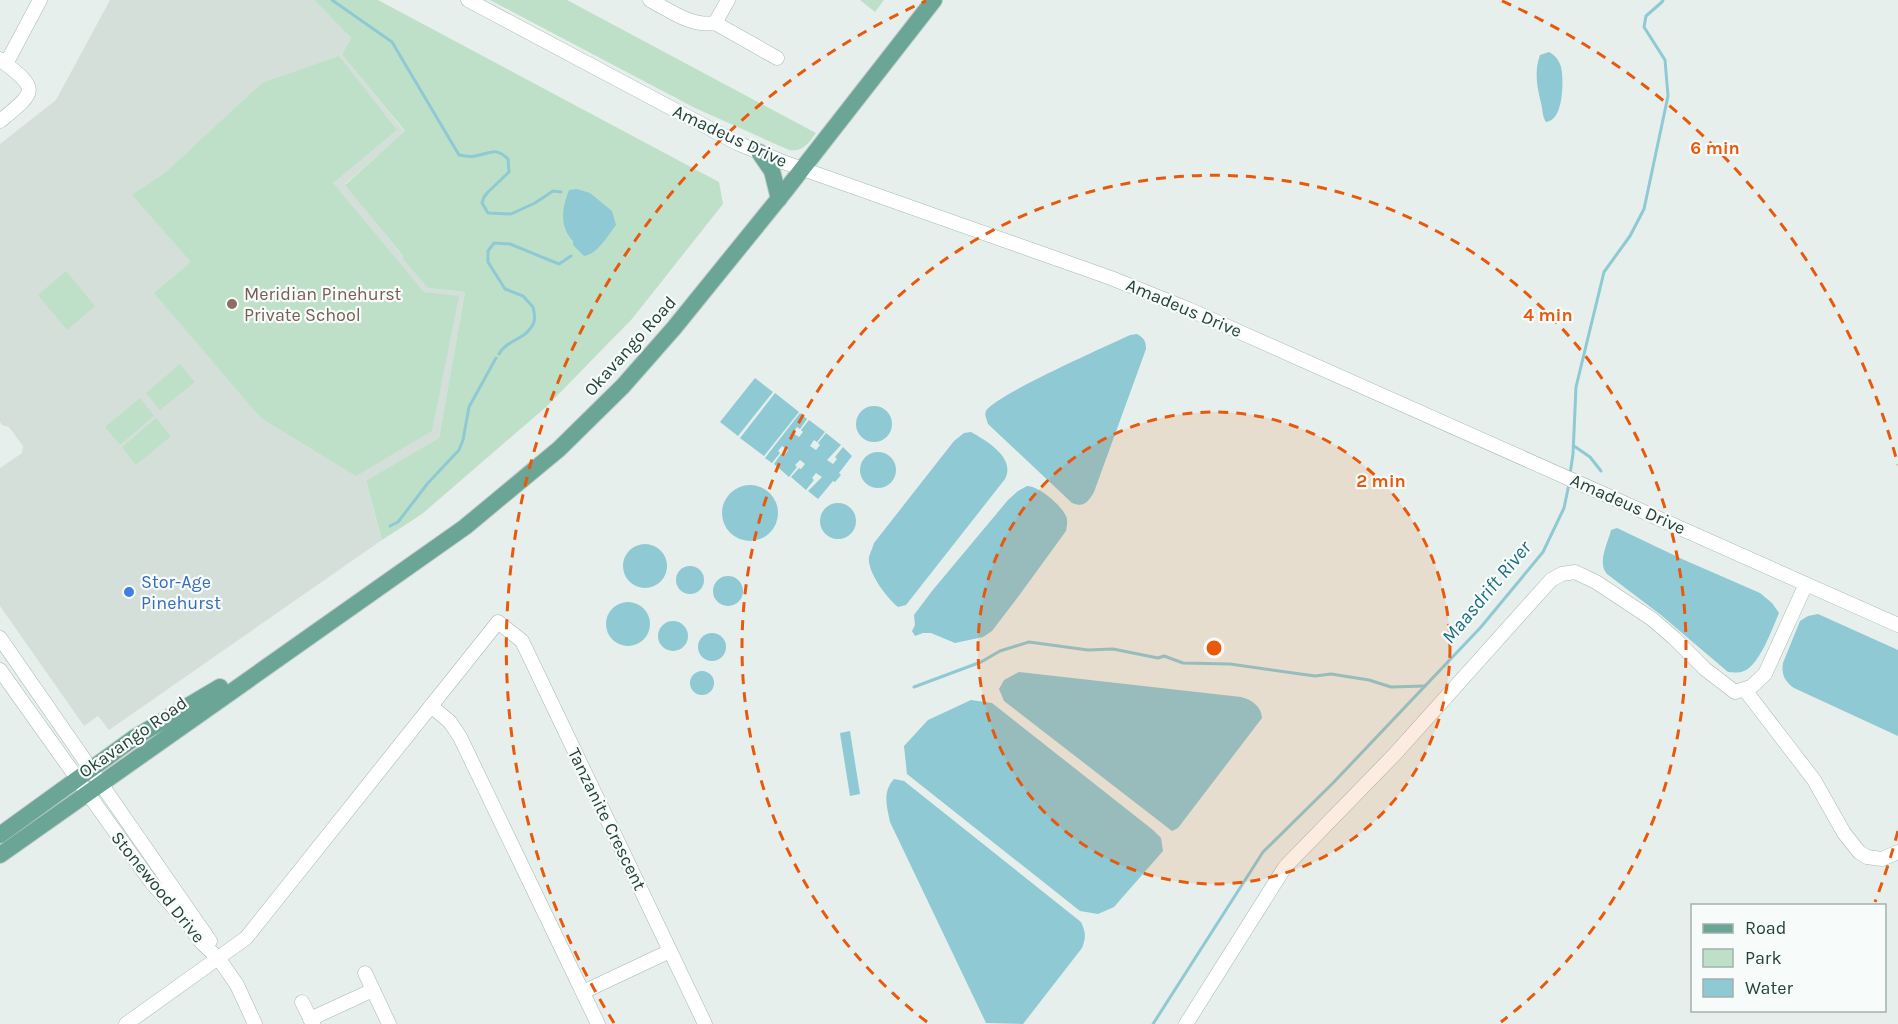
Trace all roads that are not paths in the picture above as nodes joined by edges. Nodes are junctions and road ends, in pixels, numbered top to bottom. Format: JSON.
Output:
{"nodes":[{"id":1,"x":40,"y":0,"type":"edge"},
{"id":2,"x":468,"y":0,"type":"edge"},
{"id":3,"x":650,"y":0,"type":"edge"},
{"id":4,"x":728,"y":0,"type":"edge"},
{"id":5,"x":934,"y":0,"type":"edge"},
{"id":6,"x":715,"y":23,"type":"junction"},
{"id":7,"x":777,"y":58,"type":"dead end"},
{"id":8,"x":3,"y":62,"type":"edge"},
{"id":9,"x":0,"y":121,"type":"edge"},
{"id":10,"x":759,"y":152,"type":"junction"},
{"id":11,"x":802,"y":169,"type":"junction"},
{"id":12,"x":779,"y":199,"type":"junction"},
{"id":13,"x":1806,"y":584,"type":"junction"},
{"id":14,"x":1898,"y":625,"type":"edge"},
{"id":15,"x":0,"y":638,"type":"edge"},
{"id":16,"x":290,"y":650,"type":"junction"},
{"id":17,"x":0,"y":670,"type":"edge"},
{"id":18,"x":1745,"y":690,"type":"junction"},
{"id":19,"x":431,"y":706,"type":"junction"},
{"id":20,"x":91,"y":768,"type":"junction"},
{"id":21,"x":76,"y":779,"type":"junction"},
{"id":22,"x":102,"y":783,"type":"junction"},
{"id":23,"x":87,"y":794,"type":"junction"},
{"id":24,"x":0,"y":835,"type":"edge"},
{"id":25,"x":1898,"y":852,"type":"edge"},
{"id":26,"x":0,"y":855,"type":"edge"},
{"id":27,"x":670,"y":951,"type":"junction"},
{"id":28,"x":219,"y":959,"type":"junction"},
{"id":29,"x":365,"y":972,"type":"dead end"},
{"id":30,"x":373,"y":990,"type":"junction"},
{"id":31,"x":583,"y":992,"type":"junction"},
{"id":32,"x":302,"y":1002,"type":"dead end"},
{"id":33,"x":312,"y":1022,"type":"edge"},
{"id":34,"x":126,"y":1024,"type":"edge"},
{"id":35,"x":255,"y":1024,"type":"edge"},
{"id":36,"x":389,"y":1024,"type":"edge"},
{"id":37,"x":598,"y":1024,"type":"edge"},
{"id":38,"x":705,"y":1024,"type":"edge"},
{"id":39,"x":1186,"y":1024,"type":"edge"}],
"edges":[{"from":1,"to":8,"type":"street"},
{"from":2,"to":10,"type":"street","name":"Amadeus Drive"},
{"from":3,"to":6,"type":"street"},
{"from":4,"to":6,"type":"street"},
{"from":5,"to":11,"type":"main road","name":"Okavango Road"},
{"from":6,"to":7,"type":"street"},
{"from":8,"to":9,"type":"street"},
{"from":10,"to":11,"type":"street","name":"Amadeus Drive"},
{"from":10,"to":12,"type":"main road"},
{"from":11,"to":12,"type":"main road","name":"Okavango Road"},
{"from":11,"to":13,"type":"street","name":"Amadeus Drive"},
{"from":12,"to":16,"type":"main road","name":"Okavango Road"},
{"from":13,"to":14,"type":"street","name":"Amadeus Drive"},
{"from":13,"to":18,"type":"street"},
{"from":15,"to":20,"type":"street","name":"Stonewood Drive"},
{"from":16,"to":20,"type":"main road","name":"Okavango Road"},
{"from":16,"to":22,"type":"main road","name":"Okavango Road"},
{"from":17,"to":21,"type":"street","name":"Stonewood Drive"},
{"from":18,"to":25,"type":"street"},
{"from":18,"to":39,"type":"street"},
{"from":19,"to":27,"type":"street","name":"Tanzanite Crescent"},
{"from":19,"to":28,"type":"street"},
{"from":19,"to":31,"type":"street"},
{"from":20,"to":21,"type":"main road","name":"Okavango Road"},
{"from":20,"to":22,"type":"street","name":"Stonewood Drive"},
{"from":21,"to":23,"type":"street","name":"Stonewood Drive"},
{"from":21,"to":24,"type":"main road","name":"Okavango Road"},
{"from":22,"to":23,"type":"main road","name":"Okavango Road"},
{"from":22,"to":28,"type":"street","name":"Stonewood Drive"},
{"from":23,"to":26,"type":"main road","name":"Okavango Road"},
{"from":23,"to":28,"type":"street","name":"Stonewood Drive"},
{"from":27,"to":31,"type":"street"},
{"from":27,"to":38,"type":"street","name":"Tanzanite Crescent"},
{"from":28,"to":34,"type":"street"},
{"from":28,"to":35,"type":"street","name":"Stonewood Drive"},
{"from":29,"to":30,"type":"street"},
{"from":30,"to":33,"type":"street"},
{"from":30,"to":36,"type":"street"},
{"from":31,"to":37,"type":"street"},
{"from":32,"to":33,"type":"street"}]}
